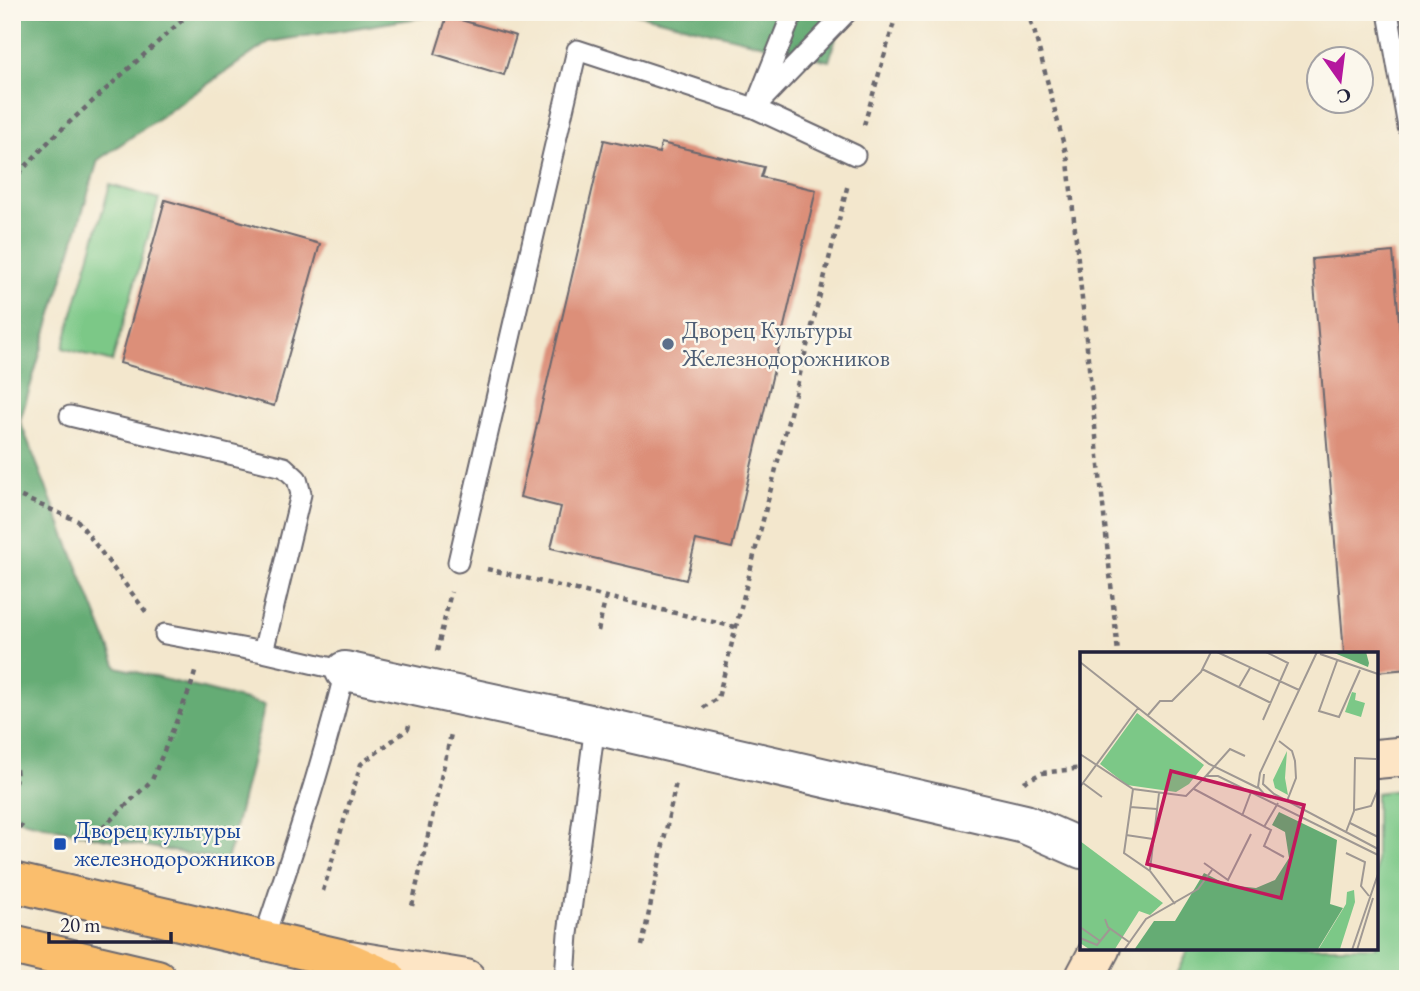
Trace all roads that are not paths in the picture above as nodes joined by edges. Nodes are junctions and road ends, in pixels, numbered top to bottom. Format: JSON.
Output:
{"nodes":[{"id":1,"x":793,"y":12,"type":"edge"},
{"id":2,"x":847,"y":12,"type":"edge"},
{"id":3,"x":1388,"y":12,"type":"edge"},
{"id":4,"x":754,"y":108,"type":"junction"},
{"id":5,"x":1408,"y":127,"type":"edge"},
{"id":6,"x":855,"y":155,"type":"road end"},
{"id":7,"x":70,"y":416,"type":"dead end"},
{"id":8,"x":458,"y":562,"type":"road end"},
{"id":9,"x":164,"y":634,"type":"road end"},
{"id":10,"x":263,"y":652,"type":"junction"},
{"id":11,"x":345,"y":671,"type":"junction"},
{"id":12,"x":595,"y":725,"type":"junction"},
{"id":13,"x":1408,"y":756,"type":"edge"},
{"id":14,"x":1378,"y":760,"type":"edge"},
{"id":15,"x":1080,"y":848,"type":"edge"},
{"id":16,"x":12,"y":882,"type":"edge"},
{"id":17,"x":263,"y":940,"type":"junction"},
{"id":18,"x":12,"y":945,"type":"edge"},
{"id":19,"x":1100,"y":949,"type":"edge"},
{"id":20,"x":339,"y":958,"type":"junction"},
{"id":21,"x":157,"y":979,"type":"edge"},
{"id":22,"x":387,"y":979,"type":"edge"},
{"id":23,"x":466,"y":979,"type":"edge"},
{"id":24,"x":565,"y":979,"type":"edge"},
{"id":25,"x":1084,"y":979,"type":"edge"}],
"edges":[{"from":1,"to":4,"type":"lane"},
{"from":2,"to":4,"type":"lane"},
{"from":3,"to":5,"type":"lane"},
{"from":4,"to":6,"type":"lane"},
{"from":4,"to":8,"type":"lane"},
{"from":7,"to":10,"type":"lane"},
{"from":9,"to":10,"type":"lane"},
{"from":10,"to":11,"type":"lane"},
{"from":11,"to":12,"type":"street"},
{"from":11,"to":17,"type":"lane"},
{"from":12,"to":15,"type":"street"},
{"from":12,"to":24,"type":"lane"},
{"from":13,"to":14,"type":"main road"},
{"from":16,"to":17,"type":"main road"},
{"from":17,"to":20,"type":"main road"},
{"from":18,"to":21,"type":"main road"},
{"from":19,"to":25,"type":"main road"},
{"from":20,"to":22,"type":"main road"},
{"from":20,"to":23,"type":"main road"}]}
